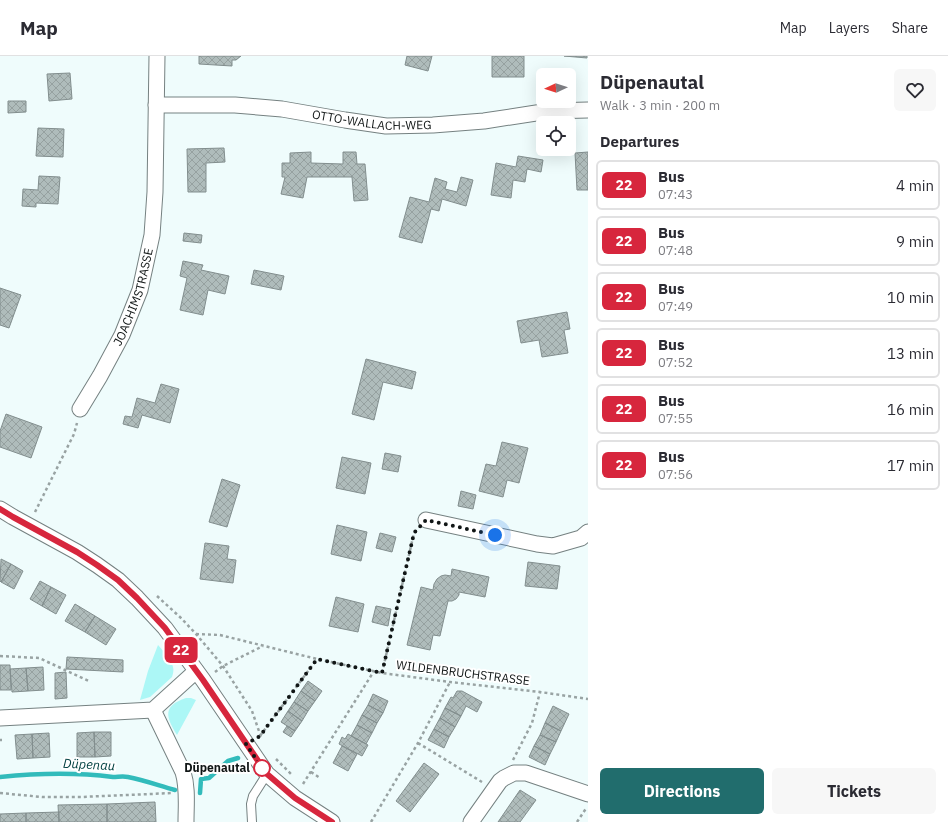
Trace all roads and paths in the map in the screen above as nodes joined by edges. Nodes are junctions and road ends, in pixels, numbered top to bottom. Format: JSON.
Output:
{"nodes":[{"id":1,"x":157,"y":56,"type":"edge"},
{"id":2,"x":156,"y":105,"type":"junction"},
{"id":3,"x":588,"y":110,"type":"edge"},
{"id":4,"x":80,"y":409,"type":"joint"},
{"id":5,"x":0,"y":509,"type":"edge"},
{"id":6,"x":32,"y":518,"type":"dead end"},
{"id":7,"x":426,"y":520,"type":"joint"},
{"id":8,"x":588,"y":532,"type":"edge"},
{"id":9,"x":196,"y":634,"type":"dead end"},
{"id":10,"x":264,"y":646,"type":"junction"},
{"id":11,"x":0,"y":656,"type":"edge"},
{"id":12,"x":317,"y":659,"type":"junction"},
{"id":13,"x":374,"y":671,"type":"junction"},
{"id":14,"x":382,"y":673,"type":"junction"},
{"id":15,"x":199,"y":676,"type":"junction"},
{"id":16,"x":89,"y":681,"type":"dead end"},
{"id":17,"x":450,"y":682,"type":"junction"},
{"id":18,"x":540,"y":692,"type":"junction"},
{"id":19,"x":588,"y":699,"type":"edge"},
{"id":20,"x":153,"y":710,"type":"junction"},
{"id":21,"x":0,"y":718,"type":"edge"},
{"id":22,"x":418,"y":743,"type":"junction"},
{"id":23,"x":246,"y":744,"type":"junction"},
{"id":24,"x":511,"y":766,"type":"dead end"},
{"id":25,"x":311,"y":772,"type":"junction"},
{"id":26,"x":267,"y":774,"type":"junction"},
{"id":27,"x":320,"y":778,"type":"dead end"},
{"id":28,"x":303,"y":784,"type":"dead end"},
{"id":29,"x":488,"y":786,"type":"dead end"},
{"id":30,"x":178,"y":792,"type":"dead end"},
{"id":31,"x":0,"y":793,"type":"edge"},
{"id":32,"x":588,"y":794,"type":"edge"},
{"id":33,"x":588,"y":805,"type":"edge"},
{"id":34,"x":186,"y":822,"type":"edge"},
{"id":35,"x":252,"y":822,"type":"edge"},
{"id":36,"x":332,"y":822,"type":"edge"},
{"id":37,"x":371,"y":822,"type":"edge"},
{"id":38,"x":471,"y":822,"type":"edge"},
{"id":39,"x":577,"y":822,"type":"edge"}],
"edges":[{"from":1,"to":2,"type":"street","name":"JOACHIMSTRASSE"},
{"from":2,"to":3,"type":"street","name":"OTTO-WALLACH-WEG"},
{"from":2,"to":4,"type":"street","name":"JOACHIMSTRASSE"},
{"from":4,"to":6,"type":"path"},
{"from":5,"to":15,"type":"street"},
{"from":7,"to":8,"type":"street"},
{"from":7,"to":14,"type":"path"},
{"from":9,"to":10,"type":"path","name":"WILDENBRUCHSTRASSE"},
{"from":10,"to":12,"type":"path","name":"WILDENBRUCHSTRASSE"},
{"from":10,"to":15,"type":"path"},
{"from":11,"to":16,"type":"path"},
{"from":12,"to":13,"type":"path","name":"WILDENBRUCHSTRASSE"},
{"from":12,"to":23,"type":"path"},
{"from":13,"to":14,"type":"path","name":"WILDENBRUCHSTRASSE"},
{"from":13,"to":25,"type":"path"},
{"from":14,"to":17,"type":"path","name":"WILDENBRUCHSTRASSE"},
{"from":15,"to":20,"type":"street"},
{"from":15,"to":23,"type":"street"},
{"from":17,"to":18,"type":"path","name":"WILDENBRUCHSTRASSE"},
{"from":17,"to":22,"type":"path"},
{"from":18,"to":19,"type":"path","name":"WILDENBRUCHSTRASSE"},
{"from":18,"to":24,"type":"path"},
{"from":20,"to":21,"type":"street"},
{"from":20,"to":34,"type":"street"},
{"from":22,"to":29,"type":"path"},
{"from":22,"to":37,"type":"path"},
{"from":23,"to":26,"type":"street"},
{"from":25,"to":27,"type":"path"},
{"from":25,"to":28,"type":"path"},
{"from":26,"to":35,"type":"lane"},
{"from":26,"to":36,"type":"street"},
{"from":30,"to":31,"type":"path"},
{"from":32,"to":38,"type":"street"},
{"from":33,"to":39,"type":"path"}]}
